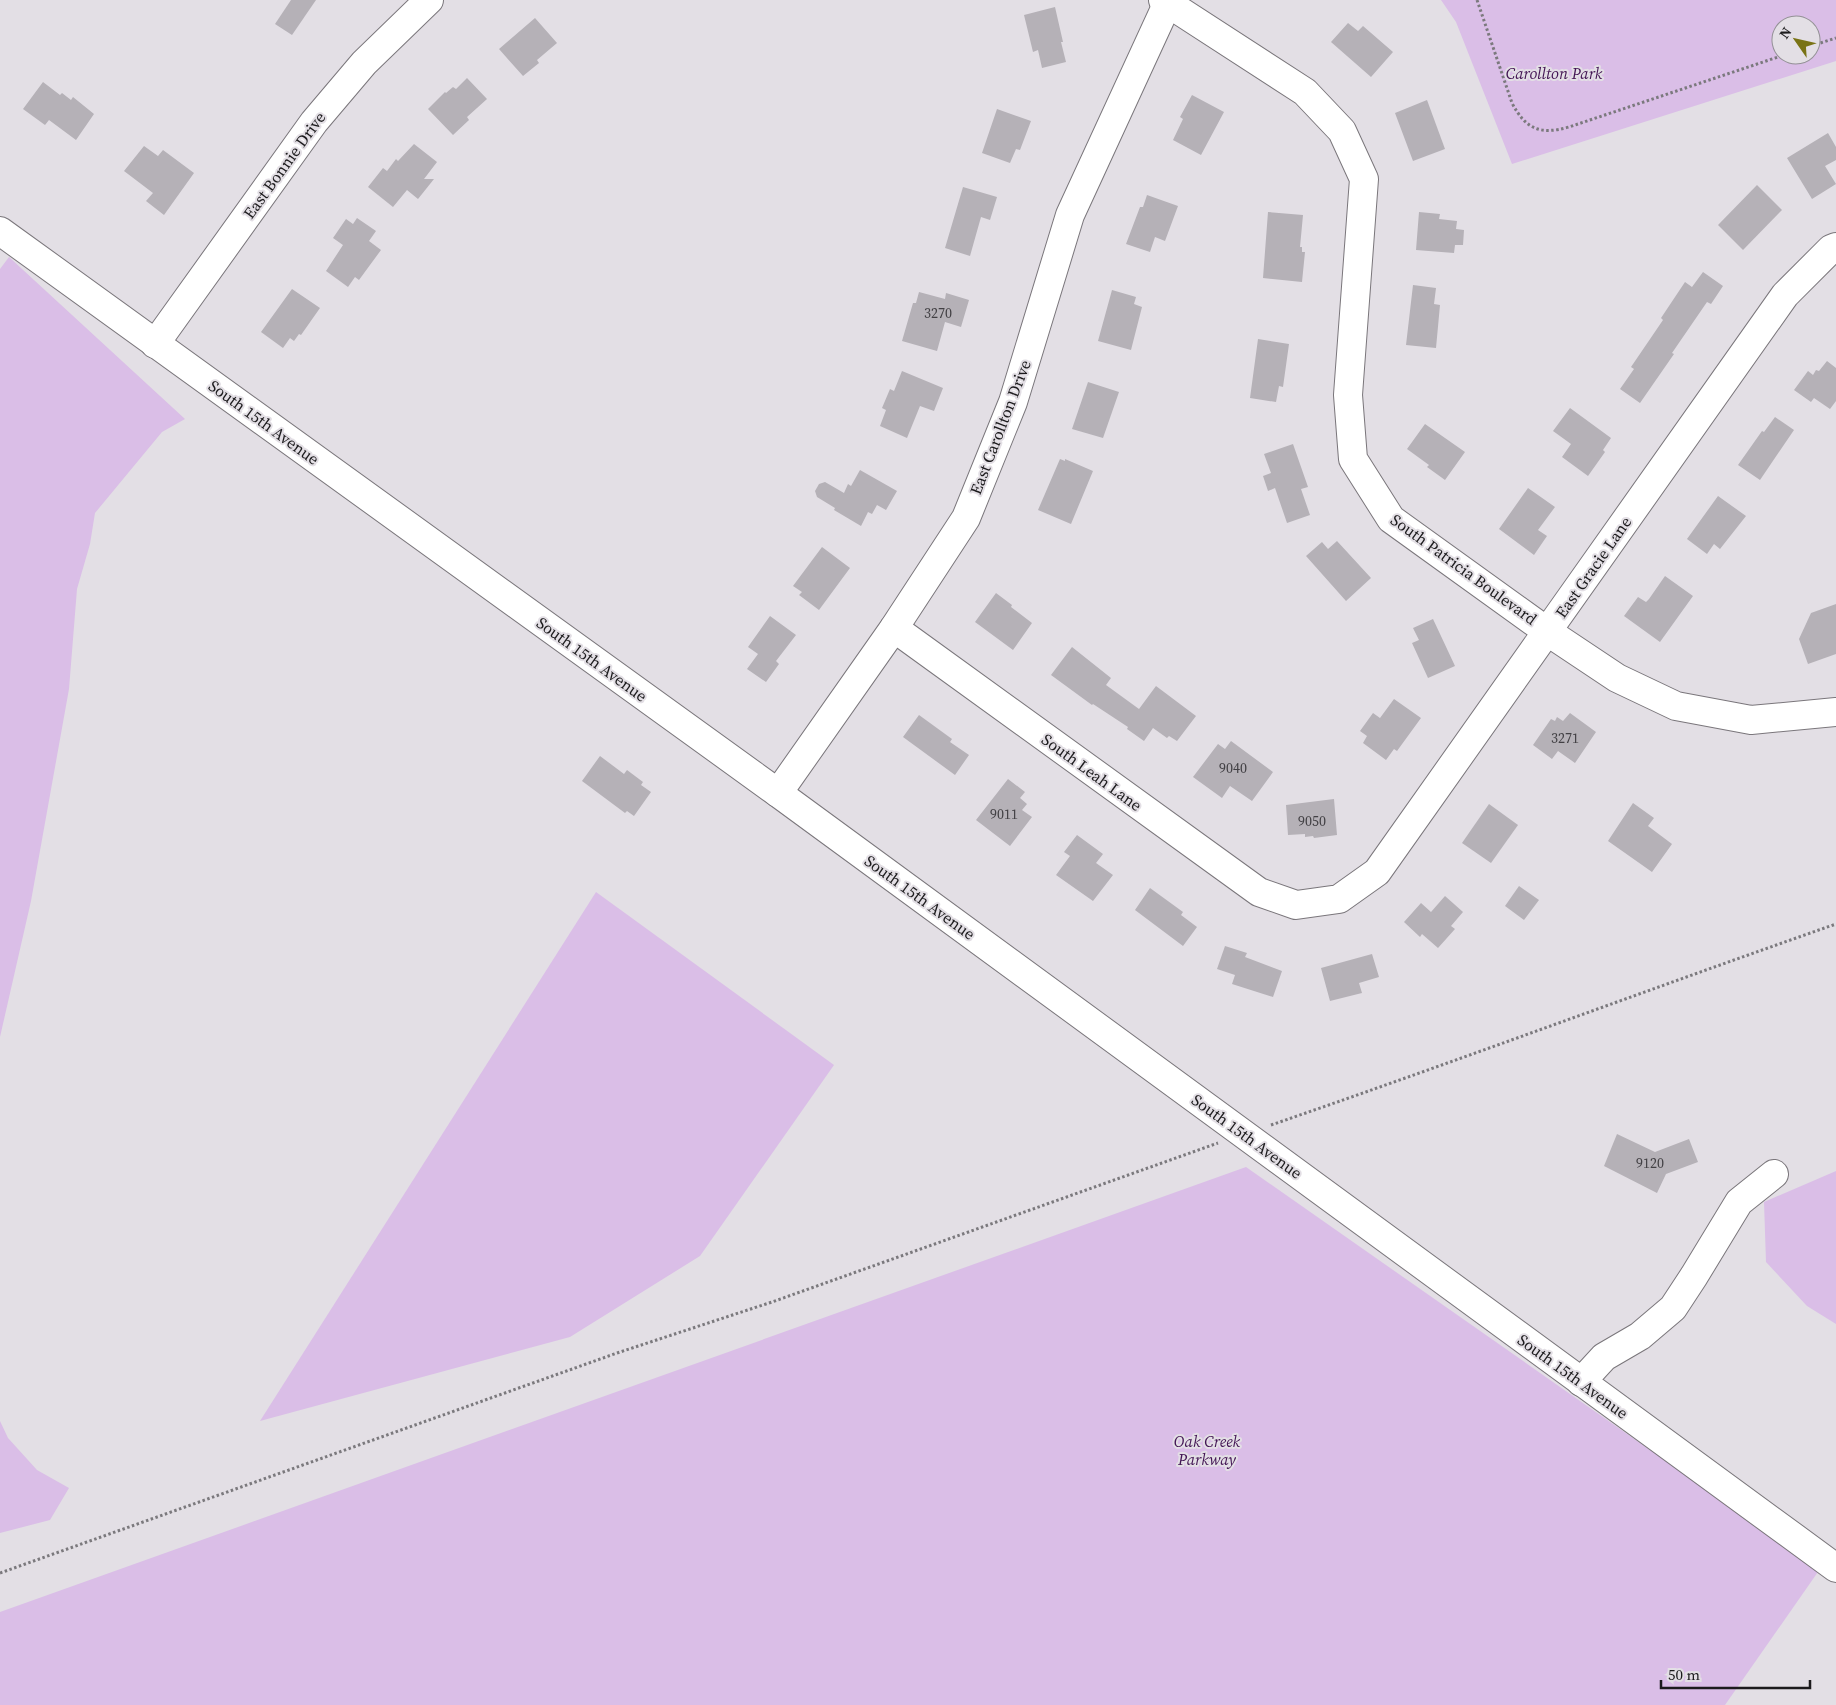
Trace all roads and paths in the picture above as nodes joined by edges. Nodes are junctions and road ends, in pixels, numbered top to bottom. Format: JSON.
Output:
{"nodes":[{"id":1,"x":429,"y":0,"type":"edge"},
{"id":2,"x":1477,"y":0,"type":"edge"},
{"id":3,"x":1167,"y":1,"type":"edge"},
{"id":4,"x":1836,"y":38,"type":"edge"},
{"id":5,"x":1821,"y":43,"type":"edge"},
{"id":6,"x":1771,"y":59,"type":"edge"},
{"id":7,"x":0,"y":231,"type":"edge"},
{"id":8,"x":1836,"y":247,"type":"edge"},
{"id":9,"x":155,"y":344,"type":"junction"},
{"id":10,"x":894,"y":628,"type":"junction"},
{"id":11,"x":1548,"y":632,"type":"junction"},
{"id":12,"x":1836,"y":712,"type":"edge"},
{"id":13,"x":778,"y":793,"type":"junction"},
{"id":14,"x":1296,"y":904,"type":"joint"},
{"id":15,"x":1836,"y":924,"type":"edge"},
{"id":16,"x":1268,"y":1126,"type":"dead end"},
{"id":17,"x":1219,"y":1143,"type":"dead end"},
{"id":18,"x":1774,"y":1174,"type":"dead end"},
{"id":19,"x":1582,"y":1382,"type":"junction"},
{"id":20,"x":1836,"y":1568,"type":"edge"},
{"id":21,"x":0,"y":1573,"type":"edge"}],
"edges":[{"from":1,"to":9,"type":"street","name":"East Bonnie Drive"},
{"from":2,"to":6,"type":"path"},
{"from":3,"to":10,"type":"street","name":"East Carollton Drive"},
{"from":3,"to":11,"type":"street","name":"South Patricia Boulevard"},
{"from":4,"to":5,"type":"path"},
{"from":7,"to":9,"type":"street","name":"South 15th Avenue"},
{"from":8,"to":11,"type":"street","name":"East Gracie Lane"},
{"from":9,"to":13,"type":"street","name":"South 15th Avenue"},
{"from":10,"to":13,"type":"street","name":"East Carollton Drive"},
{"from":10,"to":14,"type":"street","name":"South Leah Lane"},
{"from":11,"to":12,"type":"street","name":"South Patricia Boulevard"},
{"from":11,"to":14,"type":"street","name":"East Gracie Lane"},
{"from":13,"to":19,"type":"street","name":"South 15th Avenue"},
{"from":15,"to":16,"type":"path"},
{"from":17,"to":21,"type":"path"},
{"from":18,"to":19,"type":"street"},
{"from":19,"to":20,"type":"street","name":"South 15th Avenue"}]}
